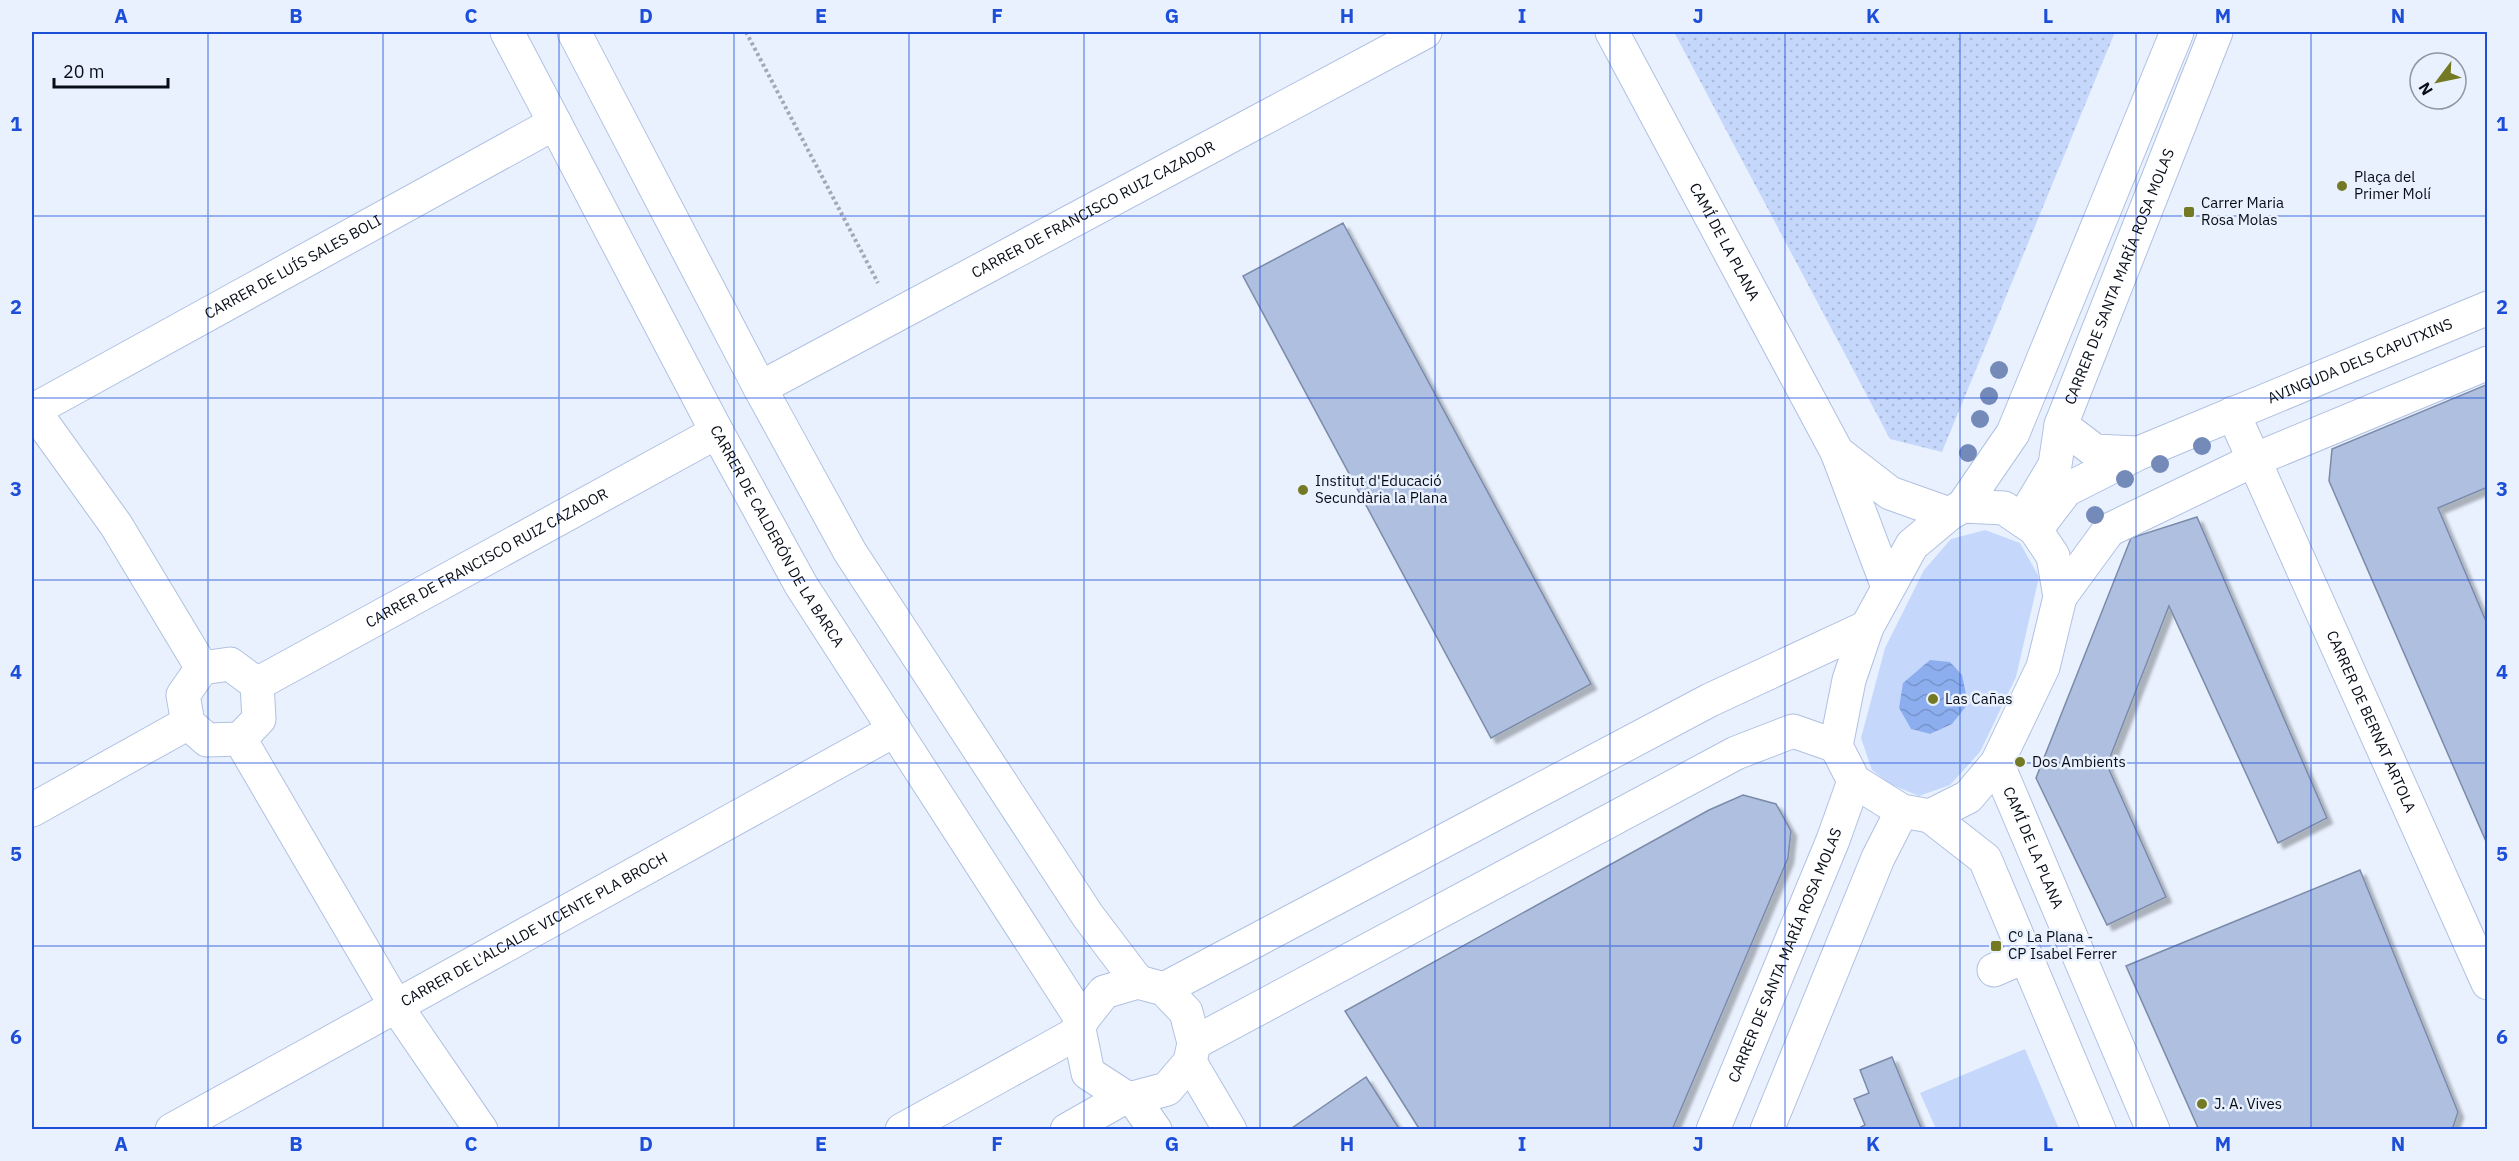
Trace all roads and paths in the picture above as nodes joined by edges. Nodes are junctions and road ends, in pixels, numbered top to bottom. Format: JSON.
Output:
{"nodes":[{"id":1,"x":507,"y":32,"type":"edge"},
{"id":2,"x":574,"y":32,"type":"edge"},
{"id":3,"x":746,"y":32,"type":"edge"},
{"id":4,"x":1425,"y":32,"type":"edge"},
{"id":5,"x":1612,"y":32,"type":"edge"},
{"id":6,"x":2177,"y":32,"type":"edge"},
{"id":7,"x":2216,"y":32,"type":"edge"},
{"id":8,"x":555,"y":123,"type":"junction"},
{"id":9,"x":2487,"y":308,"type":"edge"},
{"id":10,"x":895,"y":316,"type":"junction"},
{"id":11,"x":2487,"y":363,"type":"edge"},
{"id":12,"x":760,"y":388,"type":"junction"},
{"id":13,"x":32,"y":410,"type":"edge"},
{"id":14,"x":2233,"y":413,"type":"junction"},
{"id":15,"x":2061,"y":425,"type":"junction"},
{"id":16,"x":717,"y":432,"type":"junction"},
{"id":17,"x":1837,"y":452,"type":"junction"},
{"id":18,"x":2139,"y":453,"type":"junction"},
{"id":19,"x":2254,"y":460,"type":"junction"},
{"id":20,"x":1956,"y":510,"type":"junction"},
{"id":21,"x":2028,"y":524,"type":"junction"},
{"id":22,"x":1888,"y":587,"type":"junction"},
{"id":23,"x":2060,"y":597,"type":"junction"},
{"id":24,"x":1867,"y":627,"type":"junction"},
{"id":25,"x":202,"y":668,"type":"junction"},
{"id":26,"x":257,"y":684,"type":"junction"},
{"id":27,"x":188,"y":723,"type":"junction"},
{"id":28,"x":896,"y":730,"type":"junction"},
{"id":29,"x":240,"y":739,"type":"junction"},
{"id":30,"x":1836,"y":746,"type":"junction"},
{"id":31,"x":1997,"y":762,"type":"junction"},
{"id":32,"x":1854,"y":781,"type":"junction"},
{"id":33,"x":32,"y":810,"type":"edge"},
{"id":34,"x":1916,"y":813,"type":"junction"},
{"id":35,"x":2026,"y":956,"type":"junction"},
{"id":36,"x":1994,"y":970,"type":"dead end"},
{"id":37,"x":2487,"y":983,"type":"edge"},
{"id":38,"x":1151,"y":986,"type":"junction"},
{"id":39,"x":396,"y":1006,"type":"junction"},
{"id":40,"x":1081,"y":1025,"type":"junction"},
{"id":41,"x":1192,"y":1053,"type":"junction"},
{"id":42,"x":1129,"y":1097,"type":"junction"},
{"id":43,"x":172,"y":1130,"type":"edge"},
{"id":44,"x":481,"y":1130,"type":"edge"},
{"id":45,"x":902,"y":1130,"type":"edge"},
{"id":46,"x":1067,"y":1130,"type":"edge"},
{"id":47,"x":1155,"y":1130,"type":"edge"},
{"id":48,"x":1230,"y":1130,"type":"edge"},
{"id":49,"x":1713,"y":1130,"type":"edge"},
{"id":50,"x":1767,"y":1130,"type":"edge"},
{"id":51,"x":2099,"y":1130,"type":"edge"},
{"id":52,"x":2153,"y":1130,"type":"edge"}],
"edges":[{"from":1,"to":8,"type":"street","name":"CARRER DE CALDERÓN DE LA BARCA"},
{"from":2,"to":12,"type":"street"},
{"from":3,"to":10,"type":"path"},
{"from":4,"to":10,"type":"street","name":"CARRER DE FRANCISCO RUIZ CAZADOR"},
{"from":5,"to":17,"type":"street","name":"CAMÍ DE LA PLANA"},
{"from":6,"to":20,"type":"street"},
{"from":7,"to":15,"type":"street","name":"CARRER DE SANTA MARÍA ROSA MOLAS"},
{"from":8,"to":13,"type":"street","name":"CARRER DE LUÍS SALES BOLI"},
{"from":8,"to":16,"type":"street","name":"CARRER DE CALDERÓN DE LA BARCA"},
{"from":9,"to":14,"type":"street","name":"AVINGUDA DELS CAPUTXINS"},
{"from":10,"to":12,"type":"street","name":"CARRER DE FRANCISCO RUIZ CAZADOR"},
{"from":11,"to":19,"type":"street"},
{"from":12,"to":38,"type":"street"},
{"from":13,"to":25,"type":"street"},
{"from":14,"to":18,"type":"street","name":"AVINGUDA DELS CAPUTXINS"},
{"from":14,"to":19,"type":"street"},
{"from":15,"to":18,"type":"street","name":"AVINGUDA DELS CAPUTXINS"},
{"from":15,"to":21,"type":"street","name":"CARRER DE SANTA MARÍA ROSA MOLAS"},
{"from":16,"to":26,"type":"street","name":"CARRER DE FRANCISCO RUIZ CAZADOR"},
{"from":16,"to":28,"type":"street","name":"CARRER DE CALDERÓN DE LA BARCA"},
{"from":17,"to":20,"type":"street","name":"CAMÍ DE LA PLANA"},
{"from":17,"to":22,"type":"street","name":"CAMÍ DE LA PLANA"},
{"from":18,"to":21,"type":"street","name":"AVINGUDA DELS CAPUTXINS"},
{"from":19,"to":23,"type":"street"},
{"from":19,"to":37,"type":"street","name":"CARRER DE BERNAT ARTOLA"},
{"from":20,"to":21,"type":"street","name":"CAMÍ DE LA PLANA"},
{"from":20,"to":22,"type":"street"},
{"from":21,"to":23,"type":"street"},
{"from":22,"to":24,"type":"street"},
{"from":23,"to":31,"type":"street"},
{"from":24,"to":30,"type":"street"},
{"from":24,"to":38,"type":"street"},
{"from":25,"to":26,"type":"street"},
{"from":25,"to":27,"type":"street"},
{"from":26,"to":29,"type":"street"},
{"from":27,"to":29,"type":"street"},
{"from":27,"to":33,"type":"street"},
{"from":28,"to":39,"type":"street","name":"CARRER DE L'ALCALDE VICENTE PLA BROCH"},
{"from":28,"to":40,"type":"street","name":"CARRER DE CALDERÓN DE LA BARCA"},
{"from":29,"to":39,"type":"street"},
{"from":30,"to":32,"type":"street"},
{"from":30,"to":41,"type":"street"},
{"from":31,"to":34,"type":"street"},
{"from":31,"to":52,"type":"street","name":"CAMÍ DE LA PLANA"},
{"from":32,"to":34,"type":"street"},
{"from":32,"to":49,"type":"street","name":"CARRER DE SANTA MARÍA ROSA MOLAS"},
{"from":34,"to":35,"type":"street"},
{"from":34,"to":50,"type":"street"},
{"from":35,"to":36,"type":"street"},
{"from":35,"to":51,"type":"street"},
{"from":38,"to":40,"type":"street"},
{"from":38,"to":41,"type":"street"},
{"from":39,"to":43,"type":"street","name":"CARRER DE L'ALCALDE VICENTE PLA BROCH"},
{"from":39,"to":44,"type":"street"},
{"from":40,"to":42,"type":"street"},
{"from":40,"to":45,"type":"street"},
{"from":41,"to":42,"type":"street"},
{"from":41,"to":48,"type":"street"},
{"from":42,"to":46,"type":"street"},
{"from":42,"to":47,"type":"street"}]}
